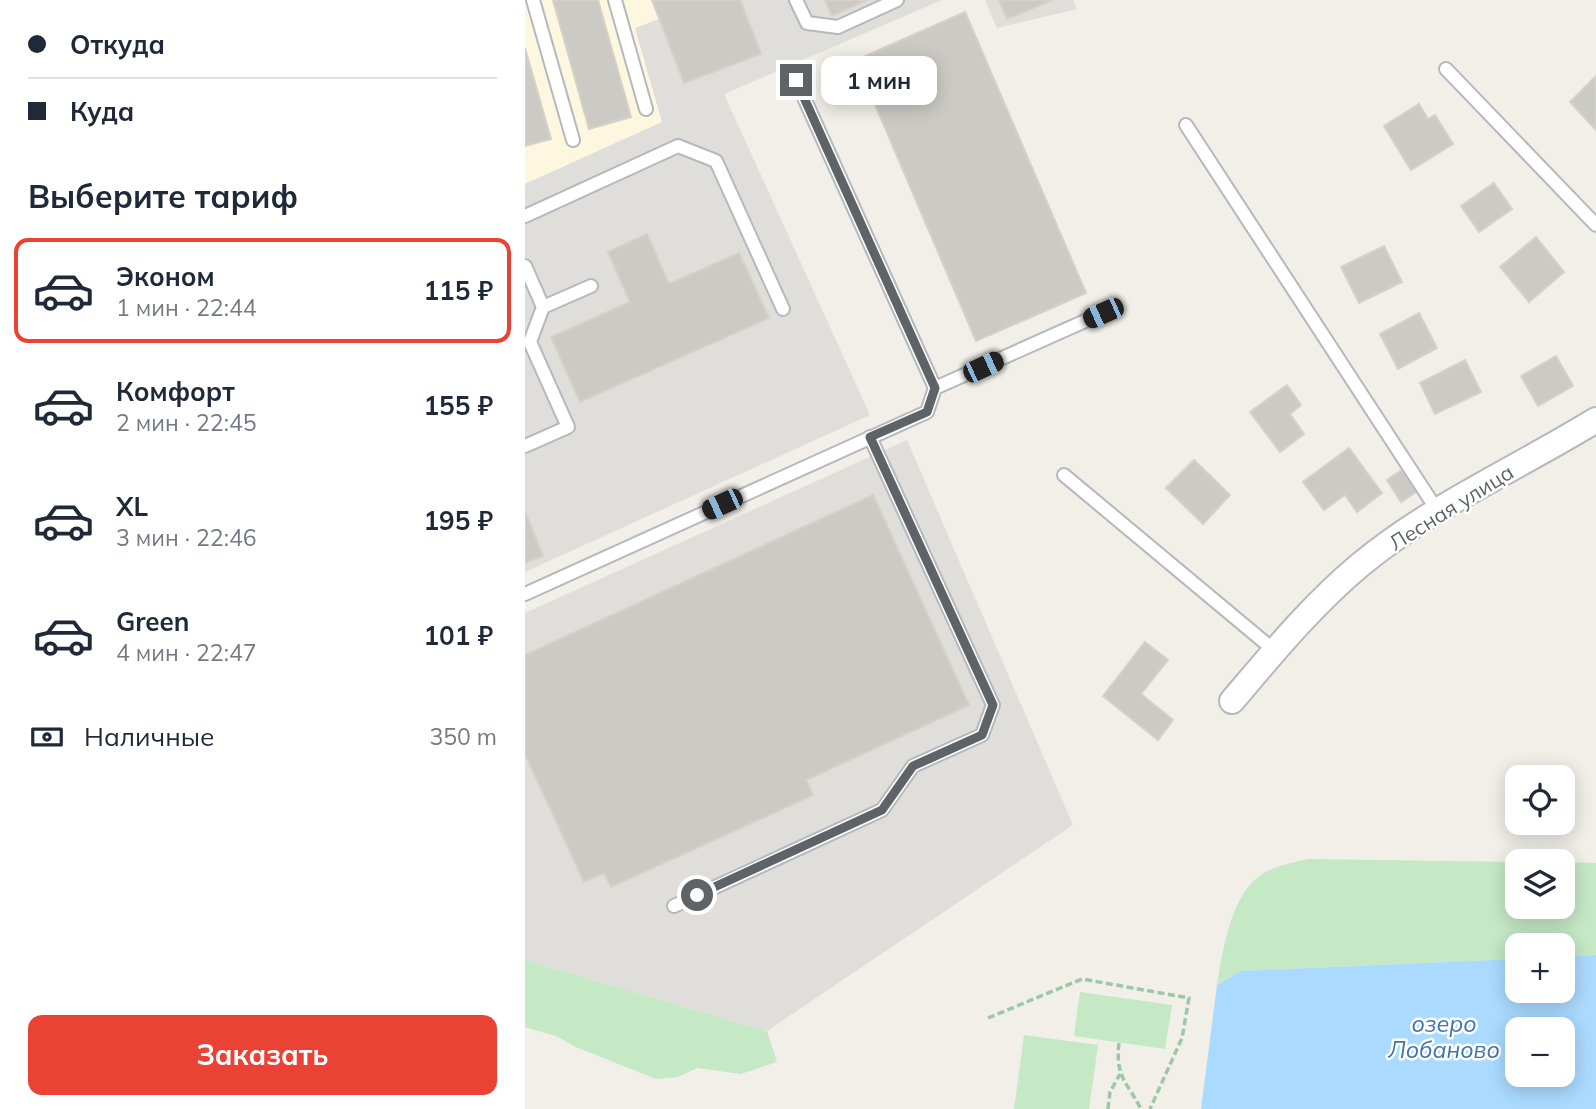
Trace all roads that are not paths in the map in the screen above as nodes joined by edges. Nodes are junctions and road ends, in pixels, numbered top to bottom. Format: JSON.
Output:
{"nodes":[{"id":1,"x":533,"y":0,"type":"edge"},
{"id":2,"x":615,"y":0,"type":"edge"},
{"id":3,"x":796,"y":0,"type":"edge"},
{"id":4,"x":897,"y":0,"type":"edge"},
{"id":5,"x":1446,"y":69,"type":"dead end"},
{"id":6,"x":796,"y":80,"type":"dead end"},
{"id":7,"x":646,"y":109,"type":"dead end"},
{"id":8,"x":1186,"y":125,"type":"dead end"},
{"id":9,"x":573,"y":140,"type":"dead end"},
{"id":10,"x":525,"y":216,"type":"edge"},
{"id":11,"x":1596,"y":225,"type":"edge"},
{"id":12,"x":525,"y":266,"type":"edge"},
{"id":13,"x":590,"y":286,"type":"dead end"},
{"id":14,"x":543,"y":307,"type":"junction"},
{"id":15,"x":783,"y":309,"type":"dead end"},
{"id":16,"x":1103,"y":313,"type":"dead end"},
{"id":17,"x":935,"y":388,"type":"junction"},
{"id":18,"x":1596,"y":419,"type":"edge"},
{"id":19,"x":870,"y":437,"type":"junction"},
{"id":20,"x":525,"y":446,"type":"edge"},
{"id":21,"x":1064,"y":475,"type":"dead end"},
{"id":22,"x":1437,"y":510,"type":"junction"},
{"id":23,"x":525,"y":594,"type":"edge"},
{"id":24,"x":1275,"y":651,"type":"junction"},
{"id":25,"x":1232,"y":701,"type":"dead end"},
{"id":26,"x":674,"y":906,"type":"dead end"}],
"edges":[{"from":1,"to":9,"type":"lane"},
{"from":2,"to":7,"type":"lane"},
{"from":3,"to":4,"type":"lane"},
{"from":5,"to":11,"type":"lane"},
{"from":6,"to":17,"type":"lane"},
{"from":8,"to":22,"type":"lane"},
{"from":10,"to":15,"type":"lane"},
{"from":12,"to":14,"type":"lane"},
{"from":13,"to":14,"type":"lane"},
{"from":14,"to":20,"type":"lane"},
{"from":16,"to":17,"type":"lane"},
{"from":17,"to":19,"type":"lane"},
{"from":18,"to":22,"type":"street","name":"Лесная улица"},
{"from":19,"to":23,"type":"lane"},
{"from":19,"to":26,"type":"lane"},
{"from":21,"to":24,"type":"lane"},
{"from":22,"to":24,"type":"street","name":"Лесная улица"},
{"from":24,"to":25,"type":"street","name":"Лесная улица"}]}
